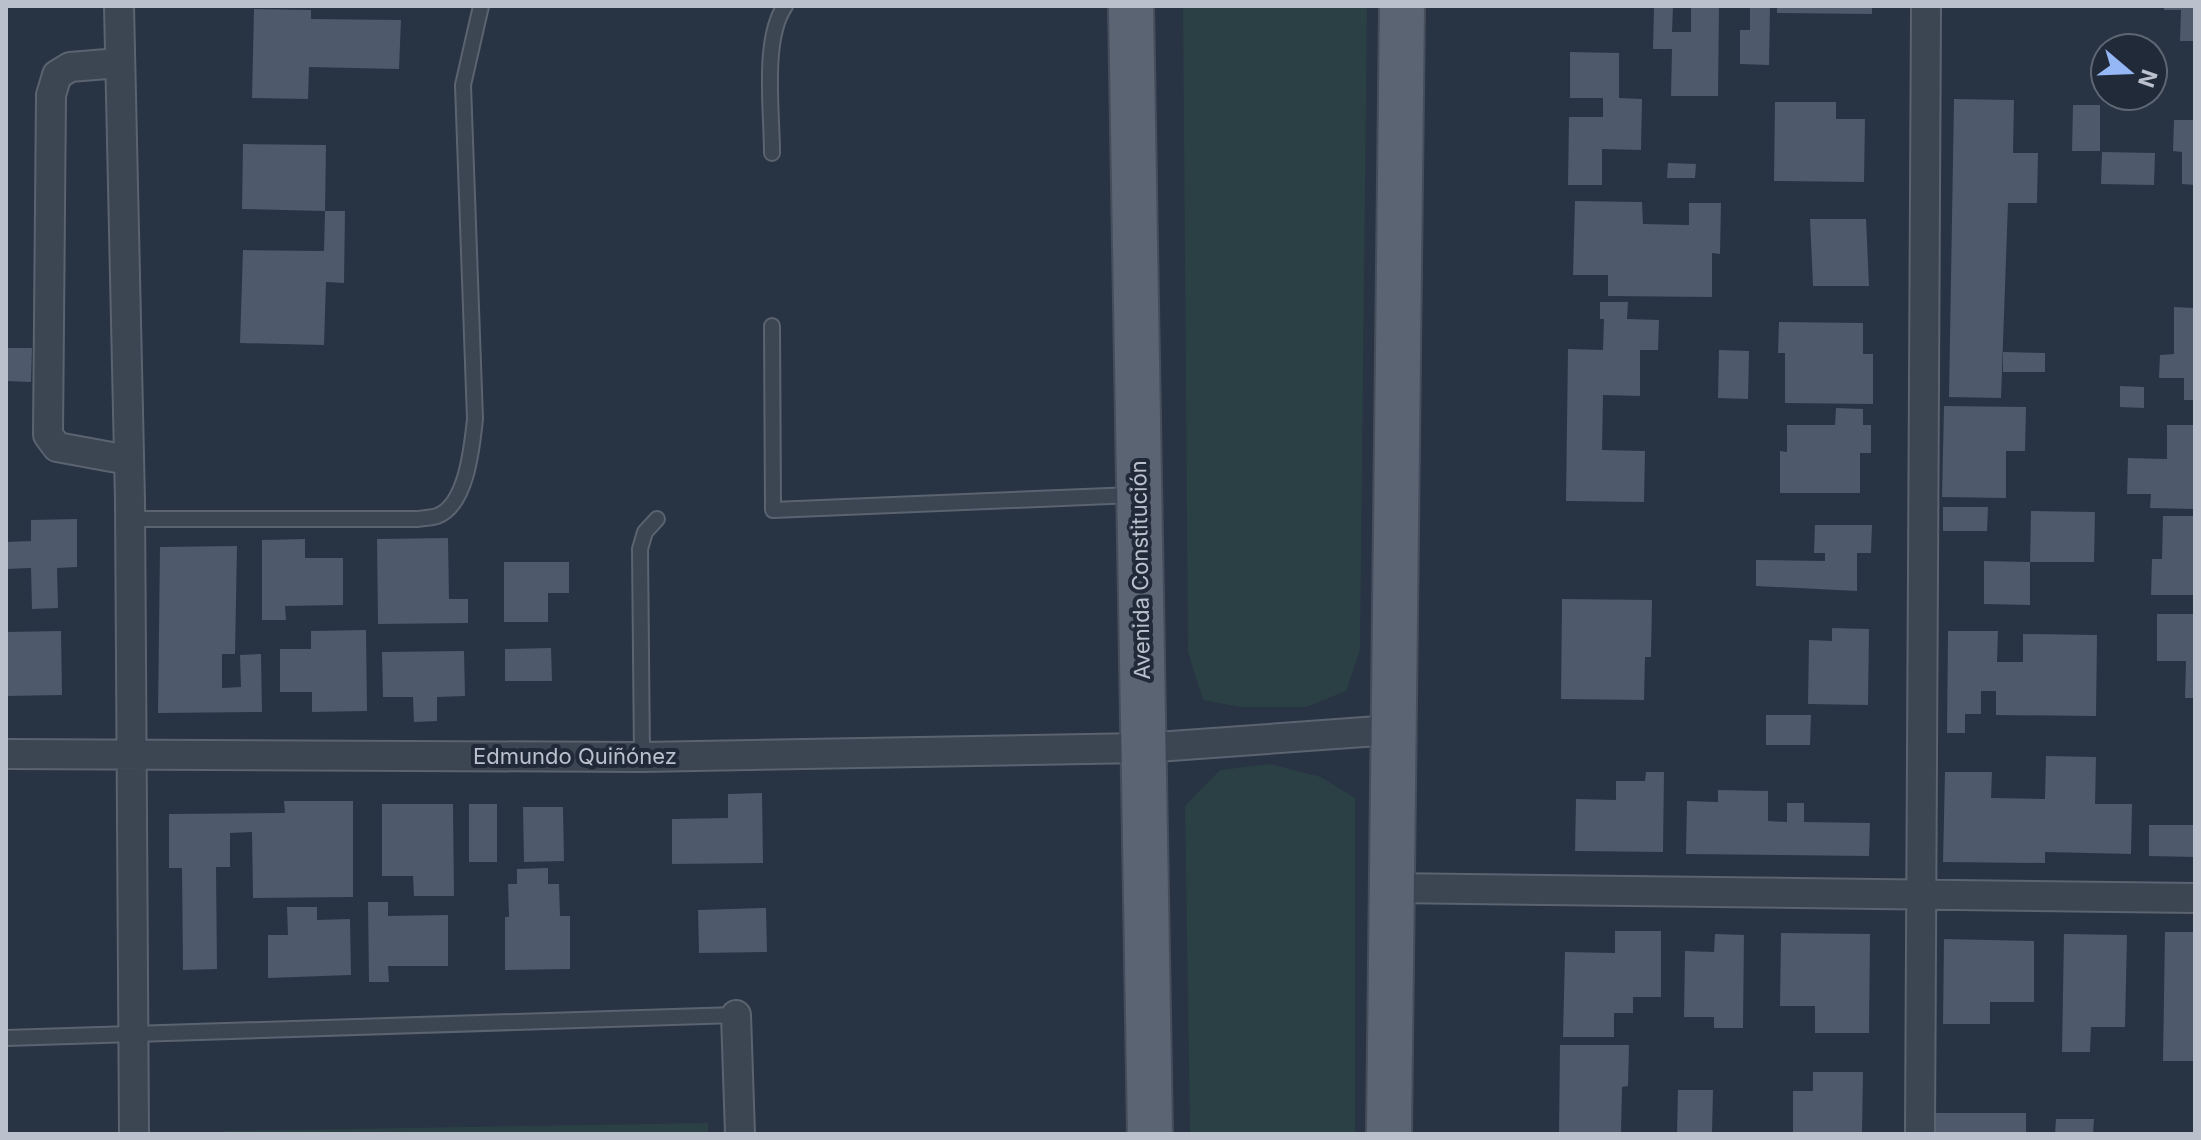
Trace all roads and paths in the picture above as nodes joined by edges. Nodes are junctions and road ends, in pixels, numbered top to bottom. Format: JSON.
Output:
{"nodes":[{"id":1,"x":119,"y":6,"type":"edge"},
{"id":2,"x":481,"y":6,"type":"edge"},
{"id":3,"x":785,"y":6,"type":"edge"},
{"id":4,"x":1131,"y":6,"type":"edge"},
{"id":5,"x":1402,"y":6,"type":"edge"},
{"id":6,"x":1926,"y":6,"type":"edge"},
{"id":7,"x":119,"y":63,"type":"junction"},
{"id":8,"x":772,"y":153,"type":"dead end"},
{"id":9,"x":772,"y":326,"type":"dead end"},
{"id":10,"x":128,"y":460,"type":"junction"},
{"id":11,"x":1138,"y":495,"type":"junction"},
{"id":12,"x":130,"y":519,"type":"junction"},
{"id":13,"x":657,"y":519,"type":"dead end"},
{"id":14,"x":1392,"y":730,"type":"junction"},
{"id":15,"x":1143,"y":748,"type":"junction"},
{"id":16,"x":6,"y":754,"type":"edge"},
{"id":17,"x":132,"y":754,"type":"junction"},
{"id":18,"x":642,"y":757,"type":"junction"},
{"id":19,"x":1391,"y":888,"type":"junction"},
{"id":20,"x":1921,"y":895,"type":"junction"},
{"id":21,"x":2195,"y":898,"type":"edge"},
{"id":22,"x":736,"y":1015,"type":"joint"},
{"id":23,"x":133,"y":1035,"type":"junction"},
{"id":24,"x":6,"y":1038,"type":"edge"},
{"id":25,"x":134,"y":1134,"type":"edge"},
{"id":26,"x":740,"y":1134,"type":"edge"},
{"id":27,"x":1150,"y":1134,"type":"edge"},
{"id":28,"x":1389,"y":1134,"type":"edge"},
{"id":29,"x":1920,"y":1134,"type":"edge"}],
"edges":[{"from":1,"to":7,"type":"street"},
{"from":2,"to":12,"type":"lane"},
{"from":3,"to":8,"type":"lane"},
{"from":4,"to":11,"type":"main road","name":"Avenida Constitución"},
{"from":5,"to":14,"type":"main road"},
{"from":6,"to":20,"type":"street"},
{"from":7,"to":10,"type":"street"},
{"from":7,"to":10,"type":"street"},
{"from":9,"to":11,"type":"lane"},
{"from":10,"to":12,"type":"street"},
{"from":11,"to":15,"type":"main road","name":"Avenida Constitución"},
{"from":12,"to":17,"type":"street"},
{"from":13,"to":18,"type":"lane"},
{"from":14,"to":15,"type":"street","name":"Edmundo Quiñónez"},
{"from":14,"to":19,"type":"main road"},
{"from":15,"to":18,"type":"street","name":"Edmundo Quiñónez"},
{"from":15,"to":27,"type":"main road","name":"Avenida Constitución"},
{"from":16,"to":17,"type":"street","name":"Edmundo Quiñónez"},
{"from":17,"to":18,"type":"street","name":"Edmundo Quiñónez"},
{"from":17,"to":23,"type":"street"},
{"from":19,"to":20,"type":"street"},
{"from":19,"to":28,"type":"main road"},
{"from":20,"to":21,"type":"street"},
{"from":20,"to":29,"type":"street"},
{"from":22,"to":23,"type":"lane"},
{"from":22,"to":26,"type":"street"},
{"from":23,"to":24,"type":"lane"},
{"from":23,"to":25,"type":"street"}]}
